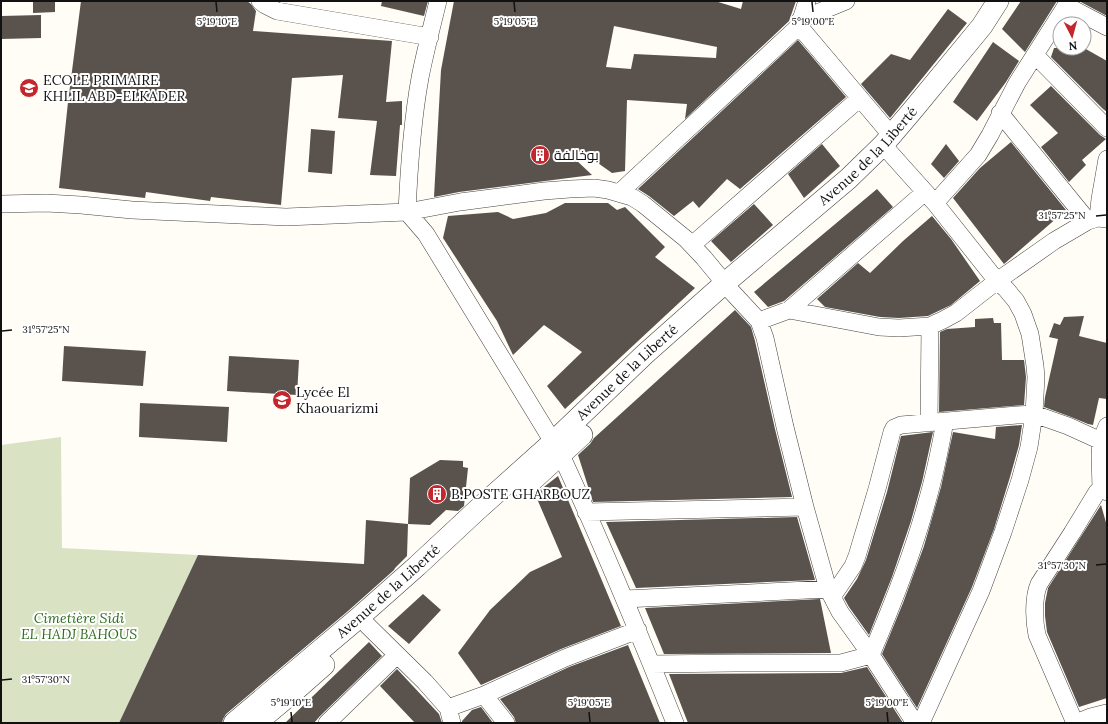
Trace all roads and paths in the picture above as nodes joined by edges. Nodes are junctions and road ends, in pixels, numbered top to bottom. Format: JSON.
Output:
{"nodes":[{"id":1,"x":260,"y":1,"type":"edge"},
{"id":2,"x":438,"y":1,"type":"edge"},
{"id":3,"x":807,"y":1,"type":"edge"},
{"id":4,"x":846,"y":1,"type":"edge"},
{"id":5,"x":998,"y":1,"type":"edge"},
{"id":6,"x":1012,"y":1,"type":"edge"},
{"id":7,"x":1068,"y":3,"type":"edge"},
{"id":8,"x":800,"y":23,"type":"junction"},
{"id":9,"x":1106,"y":24,"type":"edge"},
{"id":10,"x":430,"y":37,"type":"junction"},
{"id":11,"x":1035,"y":55,"type":"junction"},
{"id":12,"x":860,"y":98,"type":"junction"},
{"id":13,"x":1000,"y":114,"type":"junction"},
{"id":14,"x":1107,"y":128,"type":"edge"},
{"id":15,"x":889,"y":145,"type":"junction"},
{"id":16,"x":1107,"y":159,"type":"edge"},
{"id":17,"x":619,"y":193,"type":"junction"},
{"id":18,"x":930,"y":198,"type":"junction"},
{"id":19,"x":1,"y":204,"type":"edge"},
{"id":20,"x":407,"y":212,"type":"junction"},
{"id":21,"x":1098,"y":219,"type":"edge"},
{"id":22,"x":692,"y":245,"type":"junction"},
{"id":23,"x":997,"y":281,"type":"junction"},
{"id":24,"x":728,"y":288,"type":"junction"},
{"id":25,"x":790,"y":310,"type":"junction"},
{"id":26,"x":759,"y":321,"type":"junction"},
{"id":27,"x":930,"y":326,"type":"junction"},
{"id":28,"x":1034,"y":414,"type":"junction"},
{"id":29,"x":945,"y":421,"type":"junction"},
{"id":30,"x":929,"y":423,"type":"junction"},
{"id":31,"x":1104,"y":434,"type":"edge"},
{"id":32,"x":557,"y":449,"type":"junction"},
{"id":33,"x":1104,"y":491,"type":"edge"},
{"id":34,"x":805,"y":507,"type":"junction"},
{"id":35,"x":586,"y":512,"type":"junction"},
{"id":36,"x":830,"y":593,"type":"junction"},
{"id":37,"x":624,"y":599,"type":"junction"},
{"id":38,"x":367,"y":626,"type":"junction"},
{"id":39,"x":638,"y":630,"type":"junction"},
{"id":40,"x":397,"y":655,"type":"junction"},
{"id":41,"x":872,"y":655,"type":"junction"},
{"id":42,"x":651,"y":664,"type":"junction"},
{"id":43,"x":484,"y":695,"type":"junction"},
{"id":44,"x":450,"y":715,"type":"edge"},
{"id":45,"x":1107,"y":715,"type":"edge"},
{"id":46,"x":234,"y":723,"type":"edge"},
{"id":47,"x":256,"y":723,"type":"edge"},
{"id":48,"x":327,"y":723,"type":"edge"},
{"id":49,"x":506,"y":723,"type":"edge"},
{"id":50,"x":675,"y":723,"type":"edge"},
{"id":51,"x":915,"y":723,"type":"edge"},
{"id":52,"x":921,"y":723,"type":"edge"},
{"id":53,"x":1074,"y":723,"type":"edge"},
{"id":54,"x":1081,"y":723,"type":"edge"}],
"edges":[{"from":1,"to":10,"type":"street"},
{"from":2,"to":10,"type":"street"},
{"from":3,"to":8,"type":"street"},
{"from":4,"to":8,"type":"street"},
{"from":5,"to":15,"type":"street","name":"Avenue de la Liberté"},
{"from":6,"to":15,"type":"street","name":"Avenue de la Liberté"},
{"from":7,"to":9,"type":"street"},
{"from":7,"to":11,"type":"street"},
{"from":8,"to":12,"type":"street"},
{"from":8,"to":17,"type":"street"},
{"from":10,"to":20,"type":"street"},
{"from":11,"to":13,"type":"street"},
{"from":11,"to":14,"type":"street"},
{"from":12,"to":15,"type":"street"},
{"from":12,"to":22,"type":"street"},
{"from":13,"to":18,"type":"street"},
{"from":13,"to":21,"type":"street"},
{"from":15,"to":18,"type":"street"},
{"from":15,"to":24,"type":"street","name":"Avenue de la Liberté"},
{"from":16,"to":21,"type":"street"},
{"from":17,"to":20,"type":"street"},
{"from":17,"to":22,"type":"street"},
{"from":18,"to":23,"type":"street"},
{"from":18,"to":25,"type":"street"},
{"from":19,"to":20,"type":"street"},
{"from":20,"to":32,"type":"street"},
{"from":21,"to":23,"type":"street"},
{"from":22,"to":24,"type":"street"},
{"from":23,"to":27,"type":"street"},
{"from":23,"to":28,"type":"street"},
{"from":24,"to":26,"type":"street"},
{"from":24,"to":32,"type":"street","name":"Avenue de la Liberté"},
{"from":25,"to":26,"type":"street"},
{"from":25,"to":27,"type":"street"},
{"from":26,"to":34,"type":"street"},
{"from":27,"to":30,"type":"street"},
{"from":28,"to":29,"type":"street"},
{"from":28,"to":31,"type":"street"},
{"from":28,"to":52,"type":"street"},
{"from":29,"to":30,"type":"street"},
{"from":29,"to":41,"type":"street"},
{"from":30,"to":36,"type":"street"},
{"from":31,"to":33,"type":"street"},
{"from":32,"to":35,"type":"street"},
{"from":32,"to":38,"type":"street","name":"Avenue de la Liberté"},
{"from":32,"to":46,"type":"street","name":"Avenue de la Liberté"},
{"from":33,"to":53,"type":"street"},
{"from":34,"to":35,"type":"street"},
{"from":34,"to":36,"type":"street"},
{"from":35,"to":37,"type":"street"},
{"from":36,"to":37,"type":"street"},
{"from":36,"to":41,"type":"street"},
{"from":37,"to":39,"type":"street"},
{"from":38,"to":40,"type":"street"},
{"from":38,"to":47,"type":"street","name":"Avenue de la Liberté"},
{"from":39,"to":42,"type":"street"},
{"from":39,"to":43,"type":"street"},
{"from":40,"to":44,"type":"street"},
{"from":40,"to":48,"type":"street"},
{"from":41,"to":42,"type":"street"},
{"from":41,"to":51,"type":"street"},
{"from":42,"to":50,"type":"street"},
{"from":43,"to":44,"type":"street"},
{"from":43,"to":49,"type":"street"},
{"from":45,"to":54,"type":"street"}]}
